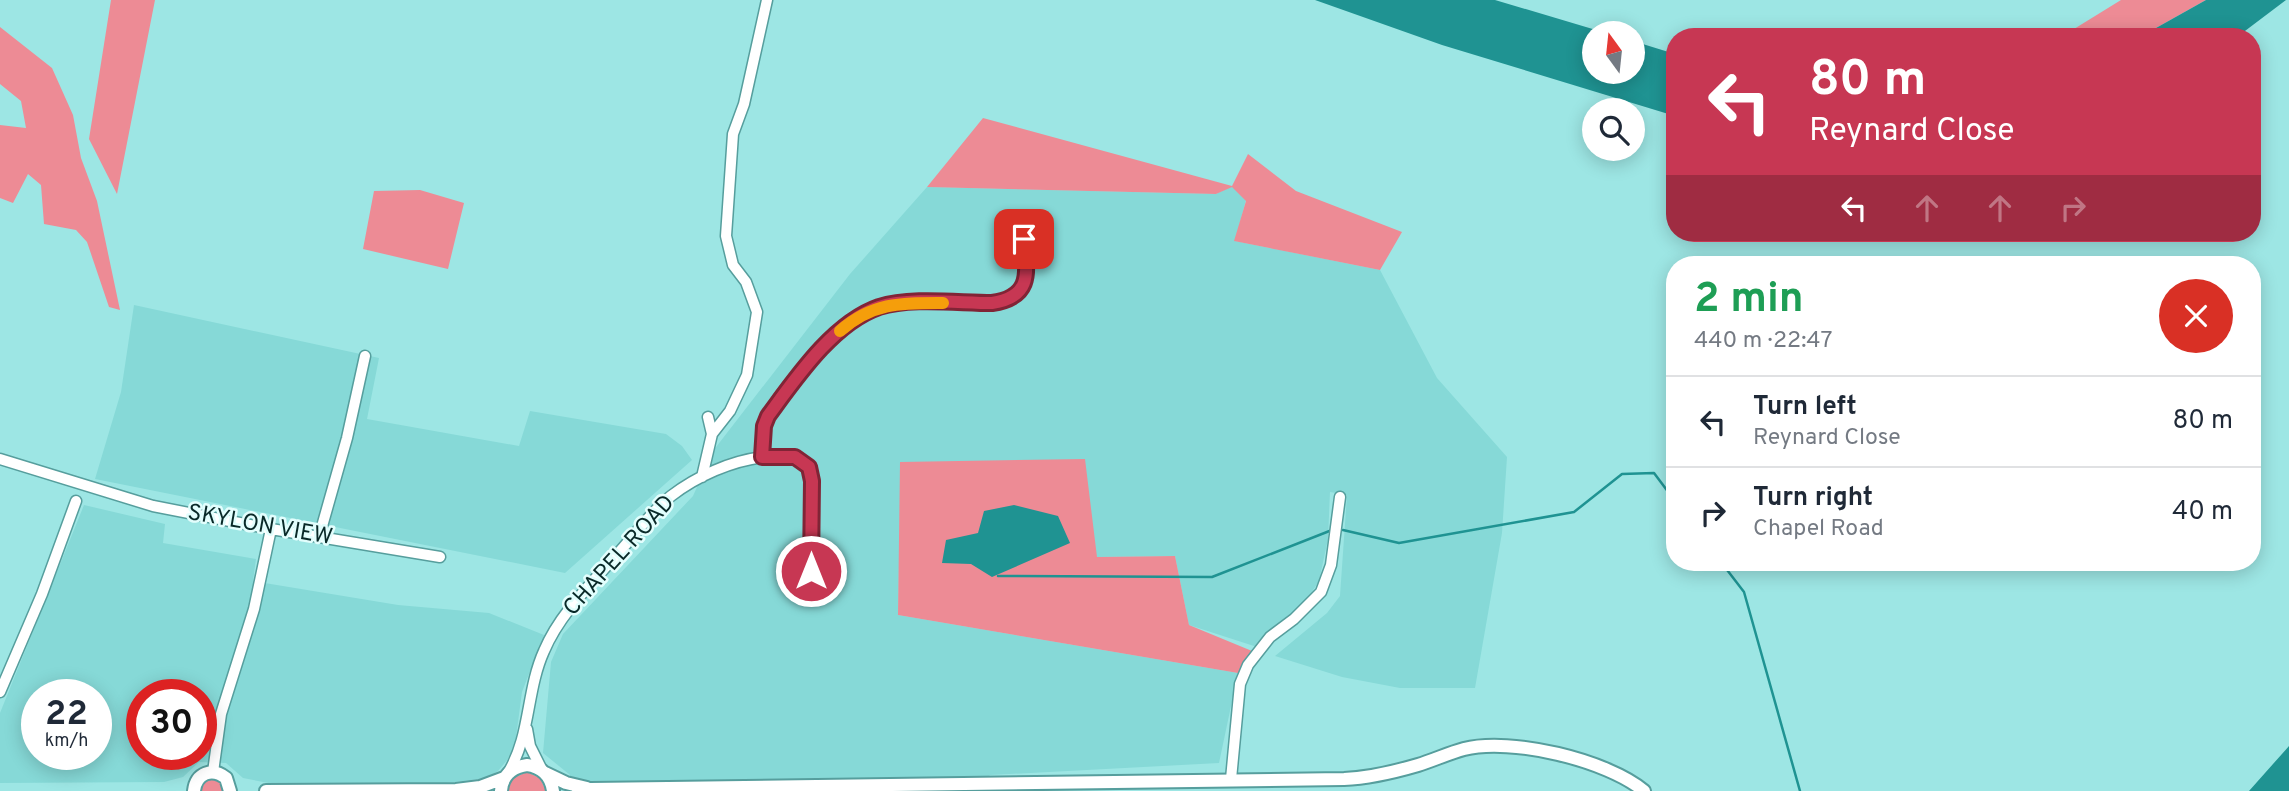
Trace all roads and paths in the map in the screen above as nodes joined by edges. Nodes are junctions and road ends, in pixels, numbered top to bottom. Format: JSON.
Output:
{"nodes":[{"id":1,"x":767,"y":0,"type":"edge"},
{"id":2,"x":1024,"y":239,"type":"dead end"},
{"id":3,"x":365,"y":356,"type":"dead end"},
{"id":4,"x":708,"y":417,"type":"dead end"},
{"id":5,"x":712,"y":434,"type":"junction"},
{"id":6,"x":762,"y":457,"type":"junction"},
{"id":7,"x":0,"y":459,"type":"edge"},
{"id":8,"x":702,"y":477,"type":"junction"},
{"id":9,"x":1340,"y":497,"type":"dead end"},
{"id":10,"x":76,"y":501,"type":"dead end"},
{"id":11,"x":271,"y":529,"type":"junction"},
{"id":12,"x":319,"y":537,"type":"junction"},
{"id":13,"x":440,"y":557,"type":"dead end"},
{"id":14,"x":785,"y":571,"type":"dead end"},
{"id":15,"x":811,"y":571,"type":"junction"},
{"id":16,"x":836,"y":571,"type":"dead end"},
{"id":17,"x":0,"y":692,"type":"edge"},
{"id":18,"x":527,"y":726,"type":"junction"},
{"id":19,"x":213,"y":772,"type":"junction"},
{"id":20,"x":544,"y":772,"type":"junction"},
{"id":21,"x":1231,"y":779,"type":"junction"},
{"id":22,"x":504,"y":780,"type":"edge"},
{"id":23,"x":767,"y":789,"type":"edge"},
{"id":24,"x":584,"y":790,"type":"edge"},
{"id":25,"x":194,"y":791,"type":"edge"},
{"id":26,"x":230,"y":791,"type":"edge"},
{"id":27,"x":266,"y":791,"type":"edge"},
{"id":28,"x":458,"y":791,"type":"edge"},
{"id":29,"x":553,"y":791,"type":"edge"},
{"id":30,"x":1644,"y":791,"type":"edge"}],
"edges":[{"from":1,"to":5,"type":"street"},
{"from":2,"to":6,"type":"street"},
{"from":3,"to":12,"type":"street"},
{"from":4,"to":5,"type":"street"},
{"from":5,"to":8,"type":"street"},
{"from":6,"to":8,"type":"street","name":"CHAPEL ROAD"},
{"from":6,"to":15,"type":"street","name":"CHAPEL ROAD"},
{"from":7,"to":11,"type":"street","name":"SKYLON VIEW"},
{"from":8,"to":18,"type":"street","name":"CHAPEL ROAD"},
{"from":9,"to":21,"type":"street"},
{"from":10,"to":17,"type":"street"},
{"from":11,"to":12,"type":"street","name":"SKYLON VIEW"},
{"from":11,"to":19,"type":"street"},
{"from":12,"to":13,"type":"street","name":"SKYLON VIEW"},
{"from":14,"to":15,"type":"street"},
{"from":15,"to":16,"type":"street"},
{"from":18,"to":20,"type":"street","name":"CHAPEL ROAD"},
{"from":18,"to":22,"type":"street","name":"CHAPEL ROAD"},
{"from":19,"to":25,"type":"main road"},
{"from":19,"to":26,"type":"main road"},
{"from":20,"to":22,"type":"main road"},
{"from":20,"to":24,"type":"main road"},
{"from":20,"to":29,"type":"main road"},
{"from":21,"to":23,"type":"main road"},
{"from":21,"to":30,"type":"main road"},
{"from":22,"to":28,"type":"main road"},
{"from":23,"to":24,"type":"main road"},
{"from":27,"to":28,"type":"main road"}]}
